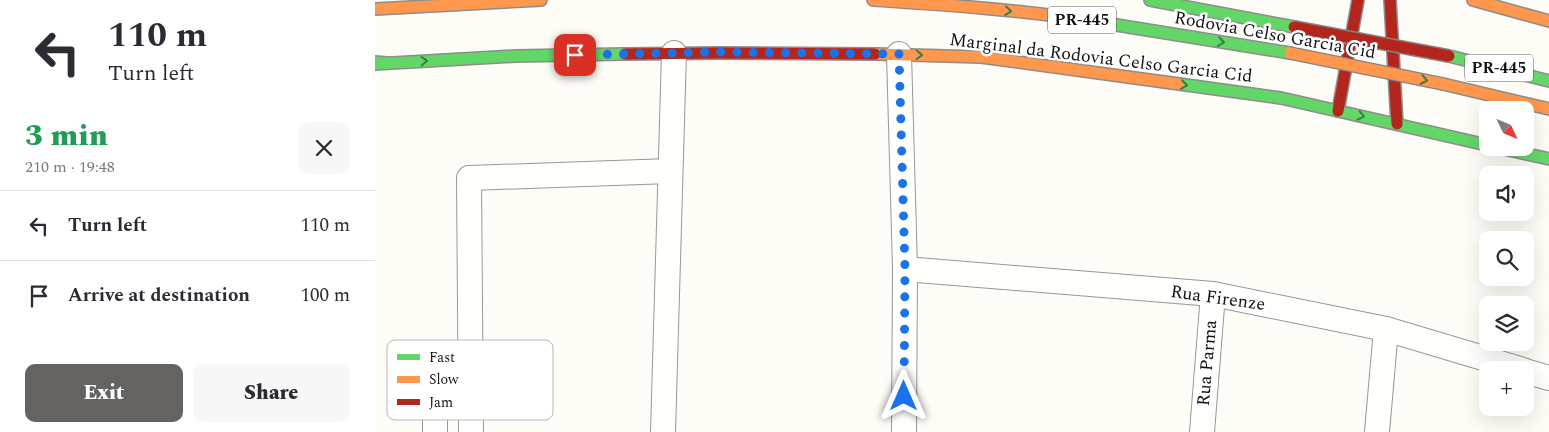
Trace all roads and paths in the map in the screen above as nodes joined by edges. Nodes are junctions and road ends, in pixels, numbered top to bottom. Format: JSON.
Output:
{"nodes":[{"id":1,"x":541,"y":0,"type":"edge"},
{"id":2,"x":873,"y":0,"type":"edge"},
{"id":3,"x":1150,"y":0,"type":"edge"},
{"id":4,"x":1358,"y":0,"type":"edge"},
{"id":5,"x":1390,"y":0,"type":"edge"},
{"id":6,"x":1473,"y":0,"type":"edge"},
{"id":7,"x":375,"y":9,"type":"edge"},
{"id":8,"x":1549,"y":21,"type":"edge"},
{"id":9,"x":674,"y":53,"type":"junction"},
{"id":10,"x":899,"y":54,"type":"junction"},
{"id":11,"x":375,"y":63,"type":"edge"},
{"id":12,"x":1549,"y":81,"type":"edge"},
{"id":13,"x":1549,"y":109,"type":"edge"},
{"id":14,"x":1338,"y":111,"type":"junction"},
{"id":15,"x":1397,"y":124,"type":"junction"},
{"id":16,"x":1479,"y":143,"type":"edge"},
{"id":17,"x":1534,"y":156,"type":"edge"},
{"id":18,"x":1549,"y":159,"type":"edge"},
{"id":19,"x":671,"y":172,"type":"junction"},
{"id":20,"x":905,"y":269,"type":"junction"},
{"id":21,"x":1213,"y":294,"type":"junction"},
{"id":22,"x":1386,"y":329,"type":"junction"},
{"id":23,"x":470,"y":340,"type":"edge"},
{"id":24,"x":1494,"y":361,"type":"edge"},
{"id":25,"x":1534,"y":373,"type":"edge"},
{"id":26,"x":1549,"y":378,"type":"edge"},
{"id":27,"x":663,"y":432,"type":"edge"},
{"id":28,"x":904,"y":432,"type":"edge"},
{"id":29,"x":1202,"y":432,"type":"edge"},
{"id":30,"x":1377,"y":432,"type":"edge"}],
"edges":[{"from":1,"to":7,"type":"main road"},
{"from":2,"to":13,"type":"main road","name":"Rodovia Celso Garcia Cid","number":"PR-445","one_way":true,"bridge":true},
{"from":3,"to":12,"type":"main road","name":"Rodovia Celso Garcia Cid","number":"PR-445","bridge":true},
{"from":4,"to":14,"type":"main road"},
{"from":5,"to":15,"type":"main road"},
{"from":6,"to":8,"type":"main road"},
{"from":9,"to":10,"type":"main road","name":"Marginal da Rodovia Celso Garcia Cid"},
{"from":11,"to":9,"type":"main road","name":"Marginal da Rodovia Celso Garcia Cid","one_way":true},
{"from":9,"to":19,"type":"street"},
{"from":10,"to":14,"type":"main road","name":"Marginal da Rodovia Celso Garcia Cid","one_way":true},
{"from":10,"to":20,"type":"street"},
{"from":14,"to":15,"type":"main road","name":"Marginal da Rodovia Celso Garcia Cid","one_way":true},
{"from":15,"to":16,"type":"main road","name":"Marginal da Rodovia Celso Garcia Cid"},
{"from":17,"to":18,"type":"main road"},
{"from":19,"to":23,"type":"street"},
{"from":19,"to":27,"type":"street"},
{"from":20,"to":21,"type":"street","name":"Rua Firenze"},
{"from":20,"to":28,"type":"street"},
{"from":21,"to":22,"type":"street","name":"Rua Firenze"},
{"from":21,"to":29,"type":"street","name":"Rua Parma"},
{"from":22,"to":24,"type":"street","name":"Rua Firenze"},
{"from":22,"to":30,"type":"street"},
{"from":25,"to":26,"type":"street","name":"Rua Firenze"}]}
